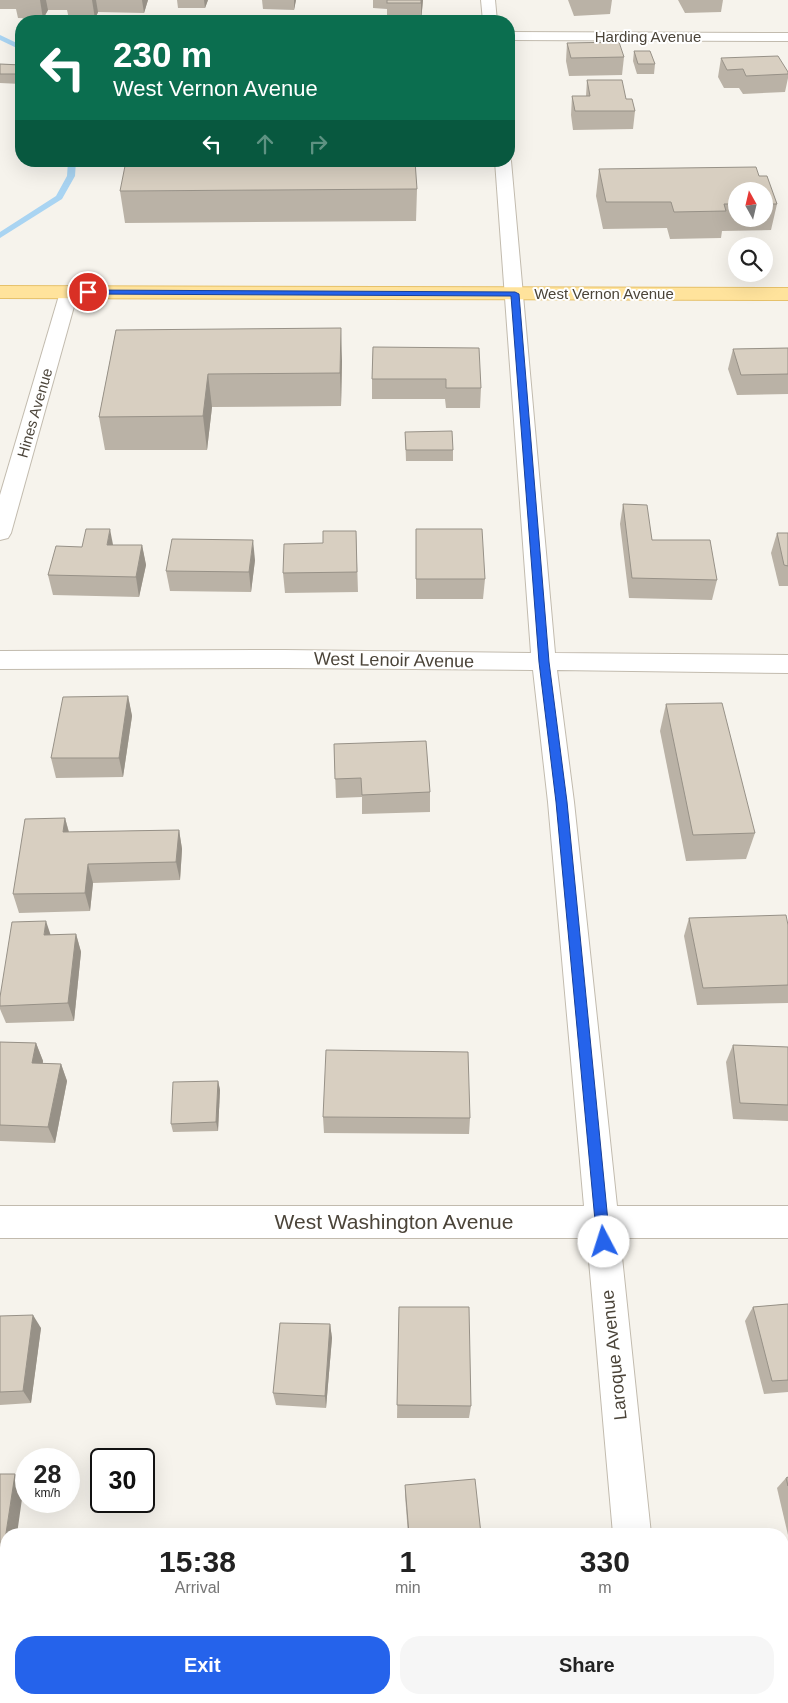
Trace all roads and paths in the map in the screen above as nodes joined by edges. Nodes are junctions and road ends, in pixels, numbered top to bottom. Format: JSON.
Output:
{"nodes":[{"id":1,"x":488,"y":0,"type":"edge"},
{"id":2,"x":489,"y":15,"type":"edge"},
{"id":3,"x":515,"y":36,"type":"edge"},
{"id":4,"x":788,"y":37,"type":"edge"},
{"id":5,"x":504,"y":167,"type":"edge"},
{"id":6,"x":0,"y":292,"type":"edge"},
{"id":7,"x":69,"y":292,"type":"junction"},
{"id":8,"x":515,"y":294,"type":"junction"},
{"id":9,"x":788,"y":294,"type":"edge"},
{"id":10,"x":0,"y":533,"type":"edge"},
{"id":11,"x":0,"y":660,"type":"edge"},
{"id":12,"x":544,"y":662,"type":"junction"},
{"id":13,"x":788,"y":664,"type":"edge"},
{"id":14,"x":0,"y":1222,"type":"edge"},
{"id":15,"x":788,"y":1222,"type":"edge"},
{"id":16,"x":602,"y":1223,"type":"junction"},
{"id":17,"x":631,"y":1528,"type":"edge"}],
"edges":[{"from":1,"to":2,"type":"street"},
{"from":3,"to":4,"type":"street","name":"Harding Avenue"},
{"from":5,"to":8,"type":"street","name":"Laroque Avenue"},
{"from":6,"to":7,"type":"main road","name":"West Vernon Avenue"},
{"from":7,"to":8,"type":"main road","name":"West Vernon Avenue"},
{"from":7,"to":10,"type":"street","name":"Hines Avenue"},
{"from":8,"to":9,"type":"main road","name":"West Vernon Avenue"},
{"from":8,"to":12,"type":"street","name":"Laroque Avenue"},
{"from":11,"to":12,"type":"street","name":"West Lenoir Avenue"},
{"from":12,"to":13,"type":"street","name":"West Lenoir Avenue"},
{"from":12,"to":16,"type":"street","name":"Laroque Avenue"},
{"from":14,"to":16,"type":"street","name":"West Washington Avenue"},
{"from":15,"to":16,"type":"street","name":"West Washington Avenue"},
{"from":16,"to":17,"type":"street","name":"Laroque Avenue"}]}
